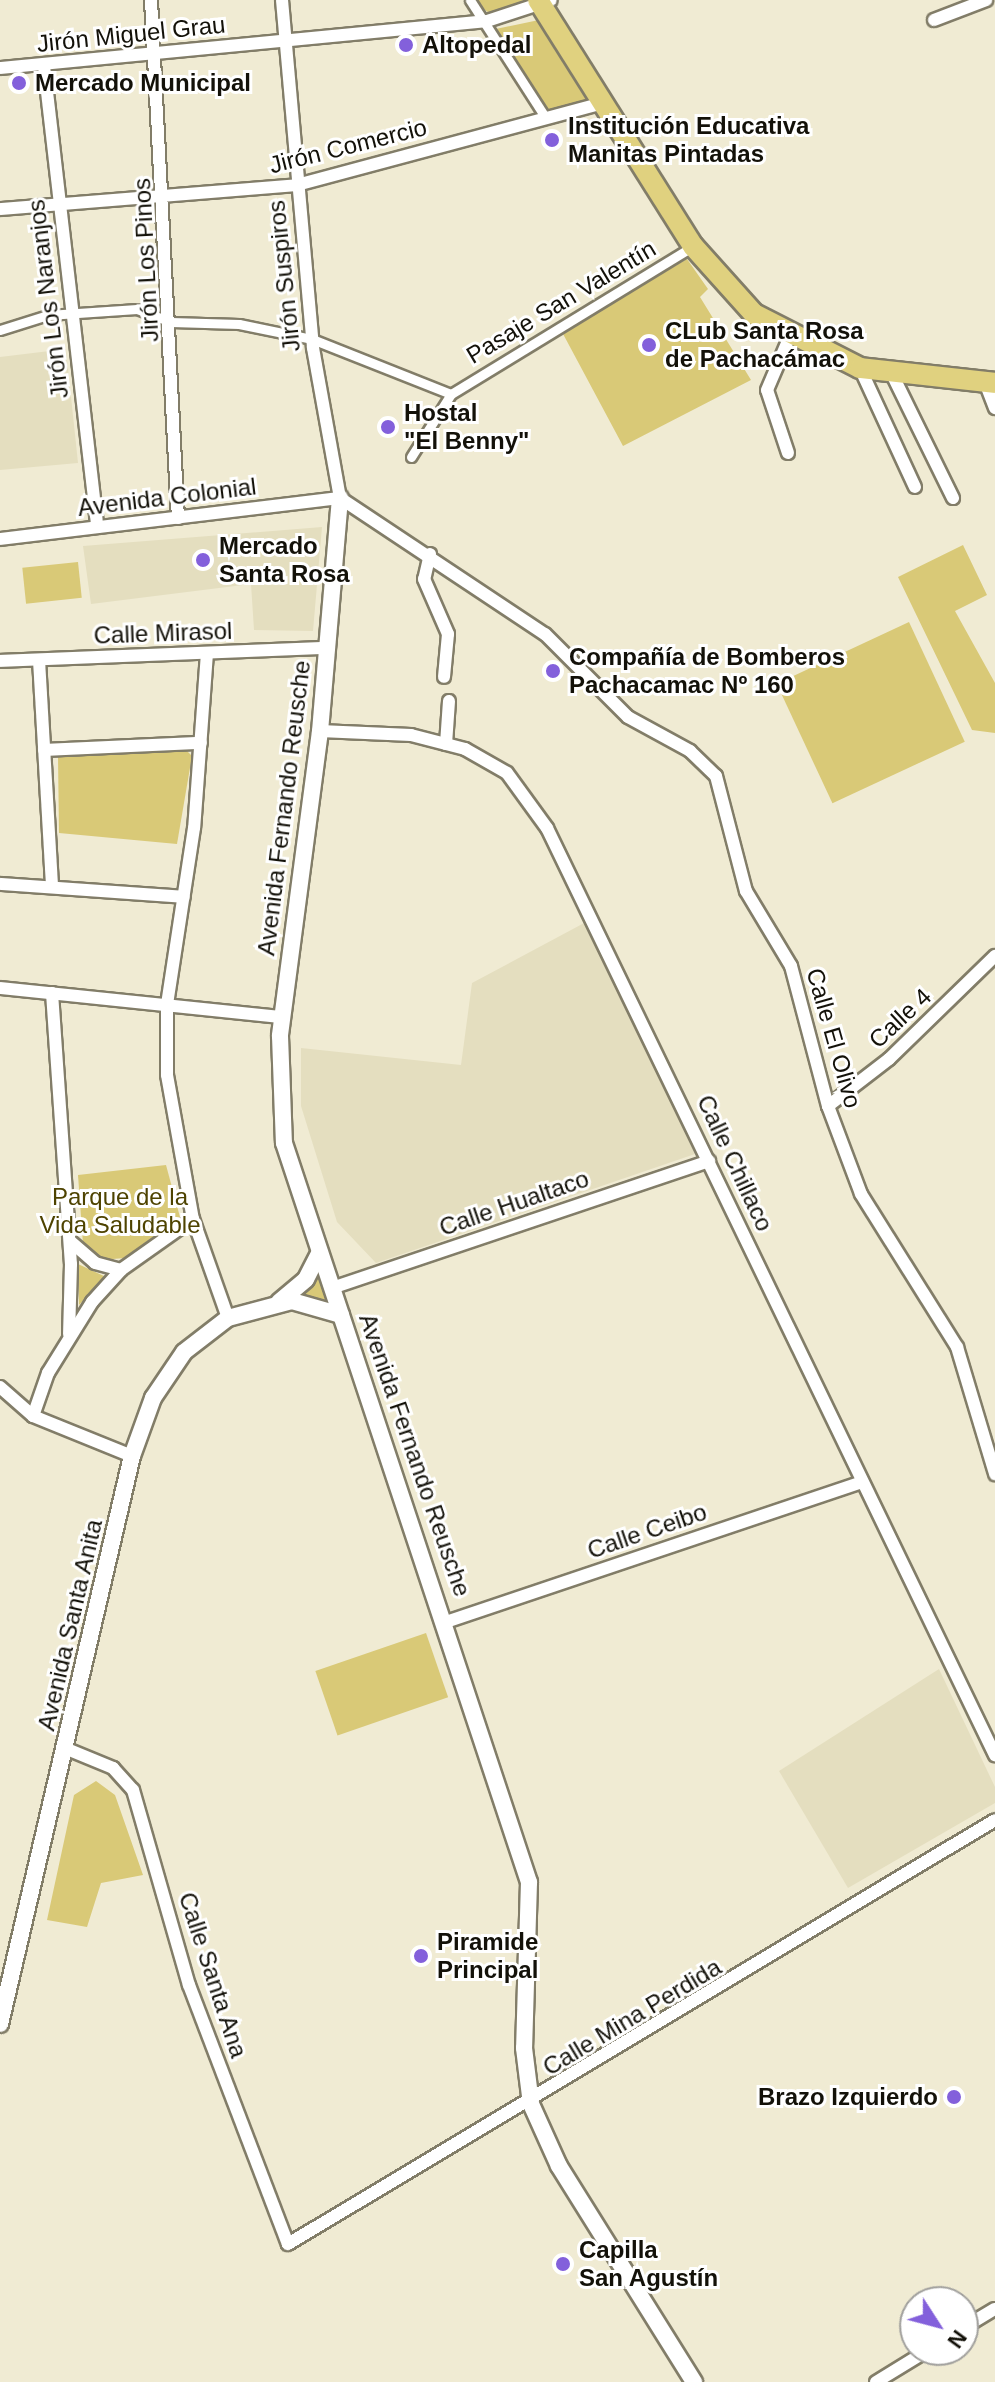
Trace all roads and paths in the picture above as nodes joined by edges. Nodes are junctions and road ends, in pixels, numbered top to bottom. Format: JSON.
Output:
{"nodes":[{"id":1,"x":151,"y":0,"type":"edge"},
{"id":2,"x":282,"y":0,"type":"edge"},
{"id":3,"x":470,"y":0,"type":"edge"},
{"id":4,"x":986,"y":0,"type":"edge"},
{"id":5,"x":545,"y":1,"type":"edge"},
{"id":6,"x":934,"y":20,"type":"dead end"},
{"id":7,"x":484,"y":22,"type":"junction"},
{"id":8,"x":286,"y":40,"type":"junction"},
{"id":9,"x":155,"y":53,"type":"junction"},
{"id":10,"x":44,"y":66,"type":"junction"},
{"id":11,"x":0,"y":68,"type":"edge"},
{"id":12,"x":604,"y":103,"type":"junction"},
{"id":13,"x":545,"y":117,"type":"junction"},
{"id":14,"x":297,"y":185,"type":"junction"},
{"id":15,"x":167,"y":199,"type":"junction"},
{"id":16,"x":60,"y":206,"type":"junction"},
{"id":17,"x":0,"y":209,"type":"edge"},
{"id":18,"x":693,"y":246,"type":"junction"},
{"id":19,"x":72,"y":313,"type":"junction"},
{"id":20,"x":171,"y":322,"type":"junction"},
{"id":21,"x":0,"y":330,"type":"edge"},
{"id":22,"x":790,"y":336,"type":"junction"},
{"id":23,"x":312,"y":339,"type":"junction"},
{"id":24,"x":860,"y":368,"type":"junction"},
{"id":25,"x":893,"y":376,"type":"junction"},
{"id":26,"x":990,"y":383,"type":"edge"},
{"id":27,"x":451,"y":394,"type":"junction"},
{"id":28,"x":995,"y":408,"type":"edge"},
{"id":29,"x":788,"y":453,"type":"dead end"},
{"id":30,"x":411,"y":457,"type":"dead end"},
{"id":31,"x":915,"y":487,"type":"dead end"},
{"id":32,"x":340,"y":498,"type":"junction"},
{"id":33,"x":953,"y":498,"type":"dead end"},
{"id":34,"x":178,"y":518,"type":"junction"},
{"id":35,"x":97,"y":527,"type":"junction"},
{"id":36,"x":0,"y":539,"type":"edge"},
{"id":37,"x":430,"y":554,"type":"junction"},
{"id":38,"x":328,"y":648,"type":"junction"},
{"id":39,"x":207,"y":653,"type":"junction"},
{"id":40,"x":39,"y":660,"type":"junction"},
{"id":41,"x":0,"y":661,"type":"edge"},
{"id":42,"x":444,"y":677,"type":"dead end"},
{"id":43,"x":449,"y":701,"type":"dead end"},
{"id":44,"x":320,"y":731,"type":"junction"},
{"id":45,"x":201,"y":743,"type":"junction"},
{"id":46,"x":446,"y":744,"type":"junction"},
{"id":47,"x":44,"y":750,"type":"junction"},
{"id":48,"x":0,"y":884,"type":"edge"},
{"id":49,"x":52,"y":887,"type":"junction"},
{"id":50,"x":184,"y":897,"type":"junction"},
{"id":51,"x":995,"y":956,"type":"edge"},
{"id":52,"x":0,"y":988,"type":"edge"},
{"id":53,"x":52,"y":993,"type":"junction"},
{"id":54,"x":167,"y":1005,"type":"junction"},
{"id":55,"x":282,"y":1017,"type":"junction"},
{"id":56,"x":828,"y":1106,"type":"junction"},
{"id":57,"x":709,"y":1161,"type":"junction"},
{"id":58,"x":193,"y":1219,"type":"junction"},
{"id":59,"x":70,"y":1241,"type":"junction"},
{"id":60,"x":320,"y":1252,"type":"junction"},
{"id":61,"x":121,"y":1270,"type":"junction"},
{"id":62,"x":332,"y":1288,"type":"junction"},
{"id":63,"x":279,"y":1302,"type":"junction"},
{"id":64,"x":341,"y":1315,"type":"junction"},
{"id":65,"x":228,"y":1318,"type":"junction"},
{"id":66,"x":69,"y":1334,"type":"junction"},
{"id":67,"x":0,"y":1387,"type":"edge"},
{"id":68,"x":33,"y":1416,"type":"junction"},
{"id":69,"x":132,"y":1456,"type":"junction"},
{"id":70,"x":995,"y":1474,"type":"edge"},
{"id":71,"x":862,"y":1482,"type":"junction"},
{"id":72,"x":446,"y":1622,"type":"junction"},
{"id":73,"x":67,"y":1749,"type":"junction"},
{"id":74,"x":995,"y":1755,"type":"edge"},
{"id":75,"x":995,"y":1820,"type":"edge"},
{"id":76,"x":0,"y":2024,"type":"edge"},
{"id":77,"x":531,"y":2104,"type":"junction"},
{"id":78,"x":288,"y":2244,"type":"joint"},
{"id":79,"x":902,"y":2366,"type":"edge"},
{"id":80,"x":694,"y":2382,"type":"edge"},
{"id":81,"x":876,"y":2382,"type":"edge"}],
"edges":[{"from":1,"to":9,"type":"street","name":"Jirón Los Pinos"},
{"from":2,"to":8,"type":"street","name":"Jirón Suspiros"},
{"from":3,"to":7,"type":"street"},
{"from":4,"to":6,"type":"street"},
{"from":5,"to":7,"type":"street","name":"Jirón Miguel Grau"},
{"from":5,"to":12,"type":"main road"},
{"from":7,"to":8,"type":"street","name":"Jirón Miguel Grau"},
{"from":7,"to":13,"type":"street"},
{"from":8,"to":9,"type":"street","name":"Jirón Miguel Grau"},
{"from":8,"to":14,"type":"street","name":"Jirón Suspiros"},
{"from":9,"to":10,"type":"street","name":"Jirón Miguel Grau"},
{"from":9,"to":15,"type":"street","name":"Jirón Los Pinos"},
{"from":10,"to":11,"type":"street","name":"Jirón Miguel Grau"},
{"from":10,"to":16,"type":"street","name":"Jirón Los Naranjos"},
{"from":12,"to":13,"type":"street","name":"Jirón Comercio"},
{"from":12,"to":18,"type":"main road"},
{"from":13,"to":14,"type":"street","name":"Jirón Comercio"},
{"from":14,"to":15,"type":"street","name":"Jirón Comercio"},
{"from":14,"to":23,"type":"street","name":"Jirón Suspiros"},
{"from":15,"to":16,"type":"street","name":"Jirón Comercio"},
{"from":15,"to":20,"type":"street","name":"Jirón Los Pinos"},
{"from":16,"to":17,"type":"street","name":"Jirón Comercio"},
{"from":16,"to":19,"type":"street","name":"Jirón Los Naranjos"},
{"from":18,"to":22,"type":"main road"},
{"from":18,"to":27,"type":"street","name":"Pasaje San Valentín"},
{"from":19,"to":20,"type":"street","name":"Pasaje San Valentín"},
{"from":19,"to":21,"type":"street","name":"Pasaje San Valentín"},
{"from":19,"to":35,"type":"street","name":"Jirón Los Naranjos"},
{"from":20,"to":23,"type":"street","name":"Pasaje San Valentín"},
{"from":20,"to":34,"type":"street","name":"Jirón Los Pinos"},
{"from":22,"to":24,"type":"main road"},
{"from":22,"to":29,"type":"street"},
{"from":23,"to":27,"type":"street","name":"Pasaje San Valentín"},
{"from":23,"to":32,"type":"street","name":"Jirón Suspiros"},
{"from":24,"to":25,"type":"main road"},
{"from":24,"to":31,"type":"street"},
{"from":25,"to":26,"type":"main road"},
{"from":25,"to":33,"type":"street"},
{"from":26,"to":28,"type":"street"},
{"from":27,"to":30,"type":"street","name":"Pasaje San Valentín"},
{"from":32,"to":34,"type":"street","name":"Avenida Colonial"},
{"from":32,"to":37,"type":"street","name":"Calle El Olivo"},
{"from":32,"to":38,"type":"street","name":"Avenida Fernando Reusche"},
{"from":34,"to":35,"type":"street","name":"Avenida Colonial"},
{"from":35,"to":36,"type":"street","name":"Avenida Colonial"},
{"from":37,"to":42,"type":"street"},
{"from":37,"to":56,"type":"street","name":"Calle El Olivo"},
{"from":38,"to":39,"type":"street","name":"Calle Mirasol"},
{"from":38,"to":44,"type":"street","name":"Avenida Fernando Reusche"},
{"from":39,"to":40,"type":"street","name":"Calle Mirasol"},
{"from":39,"to":45,"type":"street"},
{"from":40,"to":41,"type":"street","name":"Calle Mirasol"},
{"from":40,"to":47,"type":"street"},
{"from":43,"to":46,"type":"street"},
{"from":44,"to":46,"type":"street","name":"Calle Chillaco"},
{"from":44,"to":55,"type":"street","name":"Avenida Fernando Reusche"},
{"from":45,"to":47,"type":"street"},
{"from":45,"to":50,"type":"street"},
{"from":46,"to":57,"type":"street","name":"Calle Chillaco"},
{"from":47,"to":49,"type":"street"},
{"from":48,"to":49,"type":"street"},
{"from":49,"to":50,"type":"street"},
{"from":50,"to":54,"type":"street"},
{"from":51,"to":56,"type":"street","name":"Calle 4"},
{"from":52,"to":53,"type":"street"},
{"from":53,"to":54,"type":"street"},
{"from":53,"to":59,"type":"street"},
{"from":54,"to":55,"type":"street"},
{"from":54,"to":58,"type":"street"},
{"from":55,"to":60,"type":"street","name":"Avenida Fernando Reusche"},
{"from":56,"to":70,"type":"street","name":"Calle El Olivo"},
{"from":57,"to":62,"type":"street","name":"Calle Hualtaco"},
{"from":57,"to":71,"type":"street","name":"Calle Chillaco"},
{"from":58,"to":61,"type":"street"},
{"from":58,"to":65,"type":"street"},
{"from":59,"to":61,"type":"street"},
{"from":59,"to":66,"type":"street"},
{"from":60,"to":62,"type":"street","name":"Avenida Fernando Reusche"},
{"from":60,"to":63,"type":"street","name":"Avenida Santa Anita"},
{"from":61,"to":66,"type":"street"},
{"from":62,"to":64,"type":"street","name":"Avenida Fernando Reusche"},
{"from":63,"to":64,"type":"street","name":"Avenida Santa Anita"},
{"from":63,"to":65,"type":"street","name":"Avenida Santa Anita"},
{"from":64,"to":72,"type":"street","name":"Avenida Fernando Reusche"},
{"from":65,"to":69,"type":"street","name":"Avenida Santa Anita"},
{"from":66,"to":68,"type":"street"},
{"from":67,"to":68,"type":"street"},
{"from":68,"to":69,"type":"street"},
{"from":69,"to":73,"type":"street","name":"Avenida Santa Anita"},
{"from":71,"to":72,"type":"street","name":"Calle Ceibo"},
{"from":71,"to":74,"type":"street","name":"Calle Chillaco"},
{"from":72,"to":77,"type":"street","name":"Avenida Fernando Reusche"},
{"from":73,"to":76,"type":"street","name":"Avenida Santa Anita"},
{"from":73,"to":78,"type":"street","name":"Calle Santa Ana"},
{"from":75,"to":77,"type":"street","name":"Calle Mina Perdida"},
{"from":77,"to":78,"type":"street","name":"Calle Mina Perdida"},
{"from":77,"to":80,"type":"street","name":"Avenida Fernando Reusche"},
{"from":79,"to":81,"type":"street"}]}
